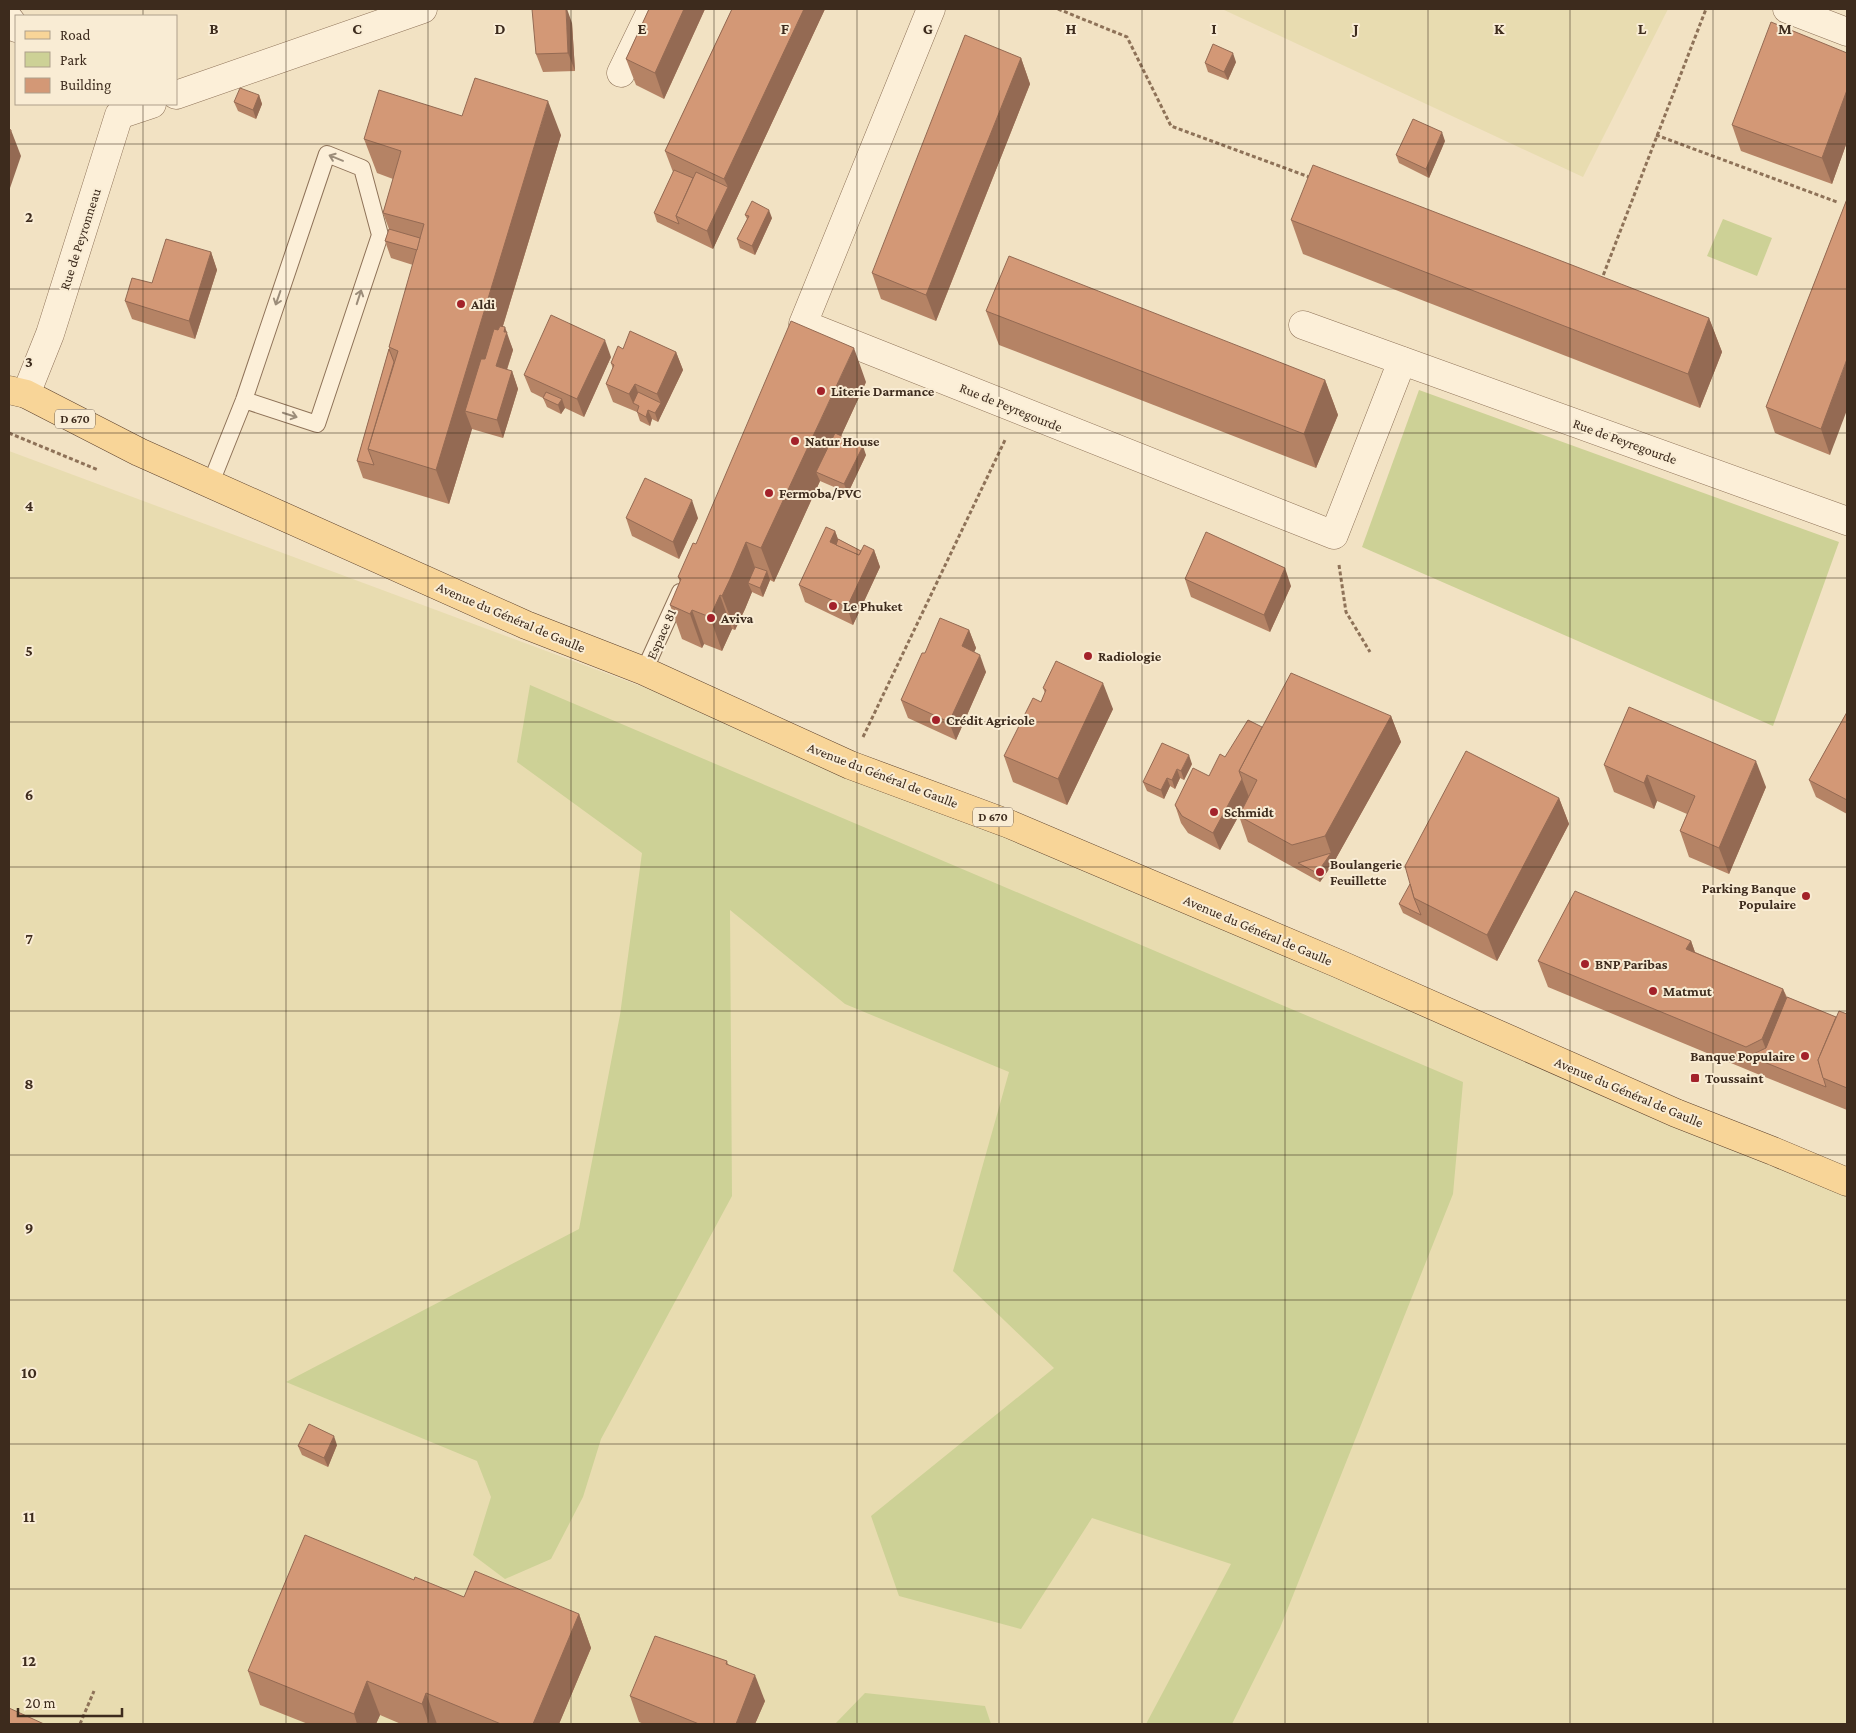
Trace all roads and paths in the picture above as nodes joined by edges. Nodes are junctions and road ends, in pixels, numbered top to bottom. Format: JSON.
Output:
{"nodes":[{"id":1,"x":423,"y":9,"type":"edge"},
{"id":2,"x":652,"y":9,"type":"edge"},
{"id":3,"x":931,"y":9,"type":"edge"},
{"id":4,"x":1058,"y":9,"type":"edge"},
{"id":5,"x":1706,"y":9,"type":"edge"},
{"id":6,"x":1787,"y":9,"type":"edge"},
{"id":7,"x":1847,"y":32,"type":"edge"},
{"id":8,"x":621,"y":73,"type":"dead end"},
{"id":9,"x":178,"y":94,"type":"edge"},
{"id":10,"x":145,"y":105,"type":"edge"},
{"id":11,"x":110,"y":110,"type":"edge"},
{"id":12,"x":1656,"y":135,"type":"junction"},
{"id":13,"x":1320,"y":181,"type":"edge"},
{"id":14,"x":1837,"y":202,"type":"dead end"},
{"id":15,"x":1600,"y":285,"type":"edge"},
{"id":16,"x":1303,"y":325,"type":"dead end"},
{"id":17,"x":1402,"y":361,"type":"junction"},
{"id":18,"x":18,"y":392,"type":"edge"},
{"id":19,"x":244,"y":400,"type":"junction"},
{"id":20,"x":1019,"y":410,"type":"junction"},
{"id":21,"x":210,"y":485,"type":"junction"},
{"id":22,"x":1847,"y":520,"type":"edge"},
{"id":23,"x":1334,"y":535,"type":"junction"},
{"id":24,"x":688,"y":574,"type":"edge"},
{"id":25,"x":1370,"y":652,"type":"dead end"},
{"id":26,"x":644,"y":671,"type":"junction"},
{"id":27,"x":850,"y":765,"type":"junction"},
{"id":28,"x":1847,"y":1182,"type":"edge"},
{"id":29,"x":94,"y":1691,"type":"dead end"},
{"id":30,"x":80,"y":1724,"type":"edge"}],
"edges":[{"from":1,"to":9,"type":"street"},
{"from":2,"to":8,"type":"street"},
{"from":3,"to":20,"type":"street","name":"Rue de Peyregourde"},
{"from":4,"to":13,"type":"path"},
{"from":5,"to":12,"type":"path"},
{"from":6,"to":7,"type":"street"},
{"from":10,"to":11,"type":"street","name":"Rue de Peyronneau"},
{"from":11,"to":18,"type":"street","name":"Rue de Peyronneau"},
{"from":12,"to":14,"type":"path"},
{"from":12,"to":15,"type":"path"},
{"from":16,"to":17,"type":"street","name":"Rue de Peyregourde"},
{"from":17,"to":22,"type":"street","name":"Rue de Peyregourde"},
{"from":17,"to":23,"type":"street"},
{"from":18,"to":21,"type":"main road","name":"Avenue du Général de Gaulle","number":"D 670"},
{"from":19,"to":19,"type":"lane","one_way":true},
{"from":19,"to":21,"type":"lane"},
{"from":20,"to":23,"type":"street","name":"Rue de Peyregourde"},
{"from":20,"to":27,"type":"path"},
{"from":21,"to":26,"type":"main road","name":"Avenue du Général de Gaulle","number":"D 670"},
{"from":23,"to":25,"type":"path"},
{"from":24,"to":26,"type":"lane","name":"Espace 81"},
{"from":26,"to":27,"type":"main road","name":"Avenue du Général de Gaulle","number":"D 670"},
{"from":27,"to":28,"type":"main road","name":"Avenue du Général de Gaulle","number":"D 670"},
{"from":29,"to":30,"type":"path"}]}
